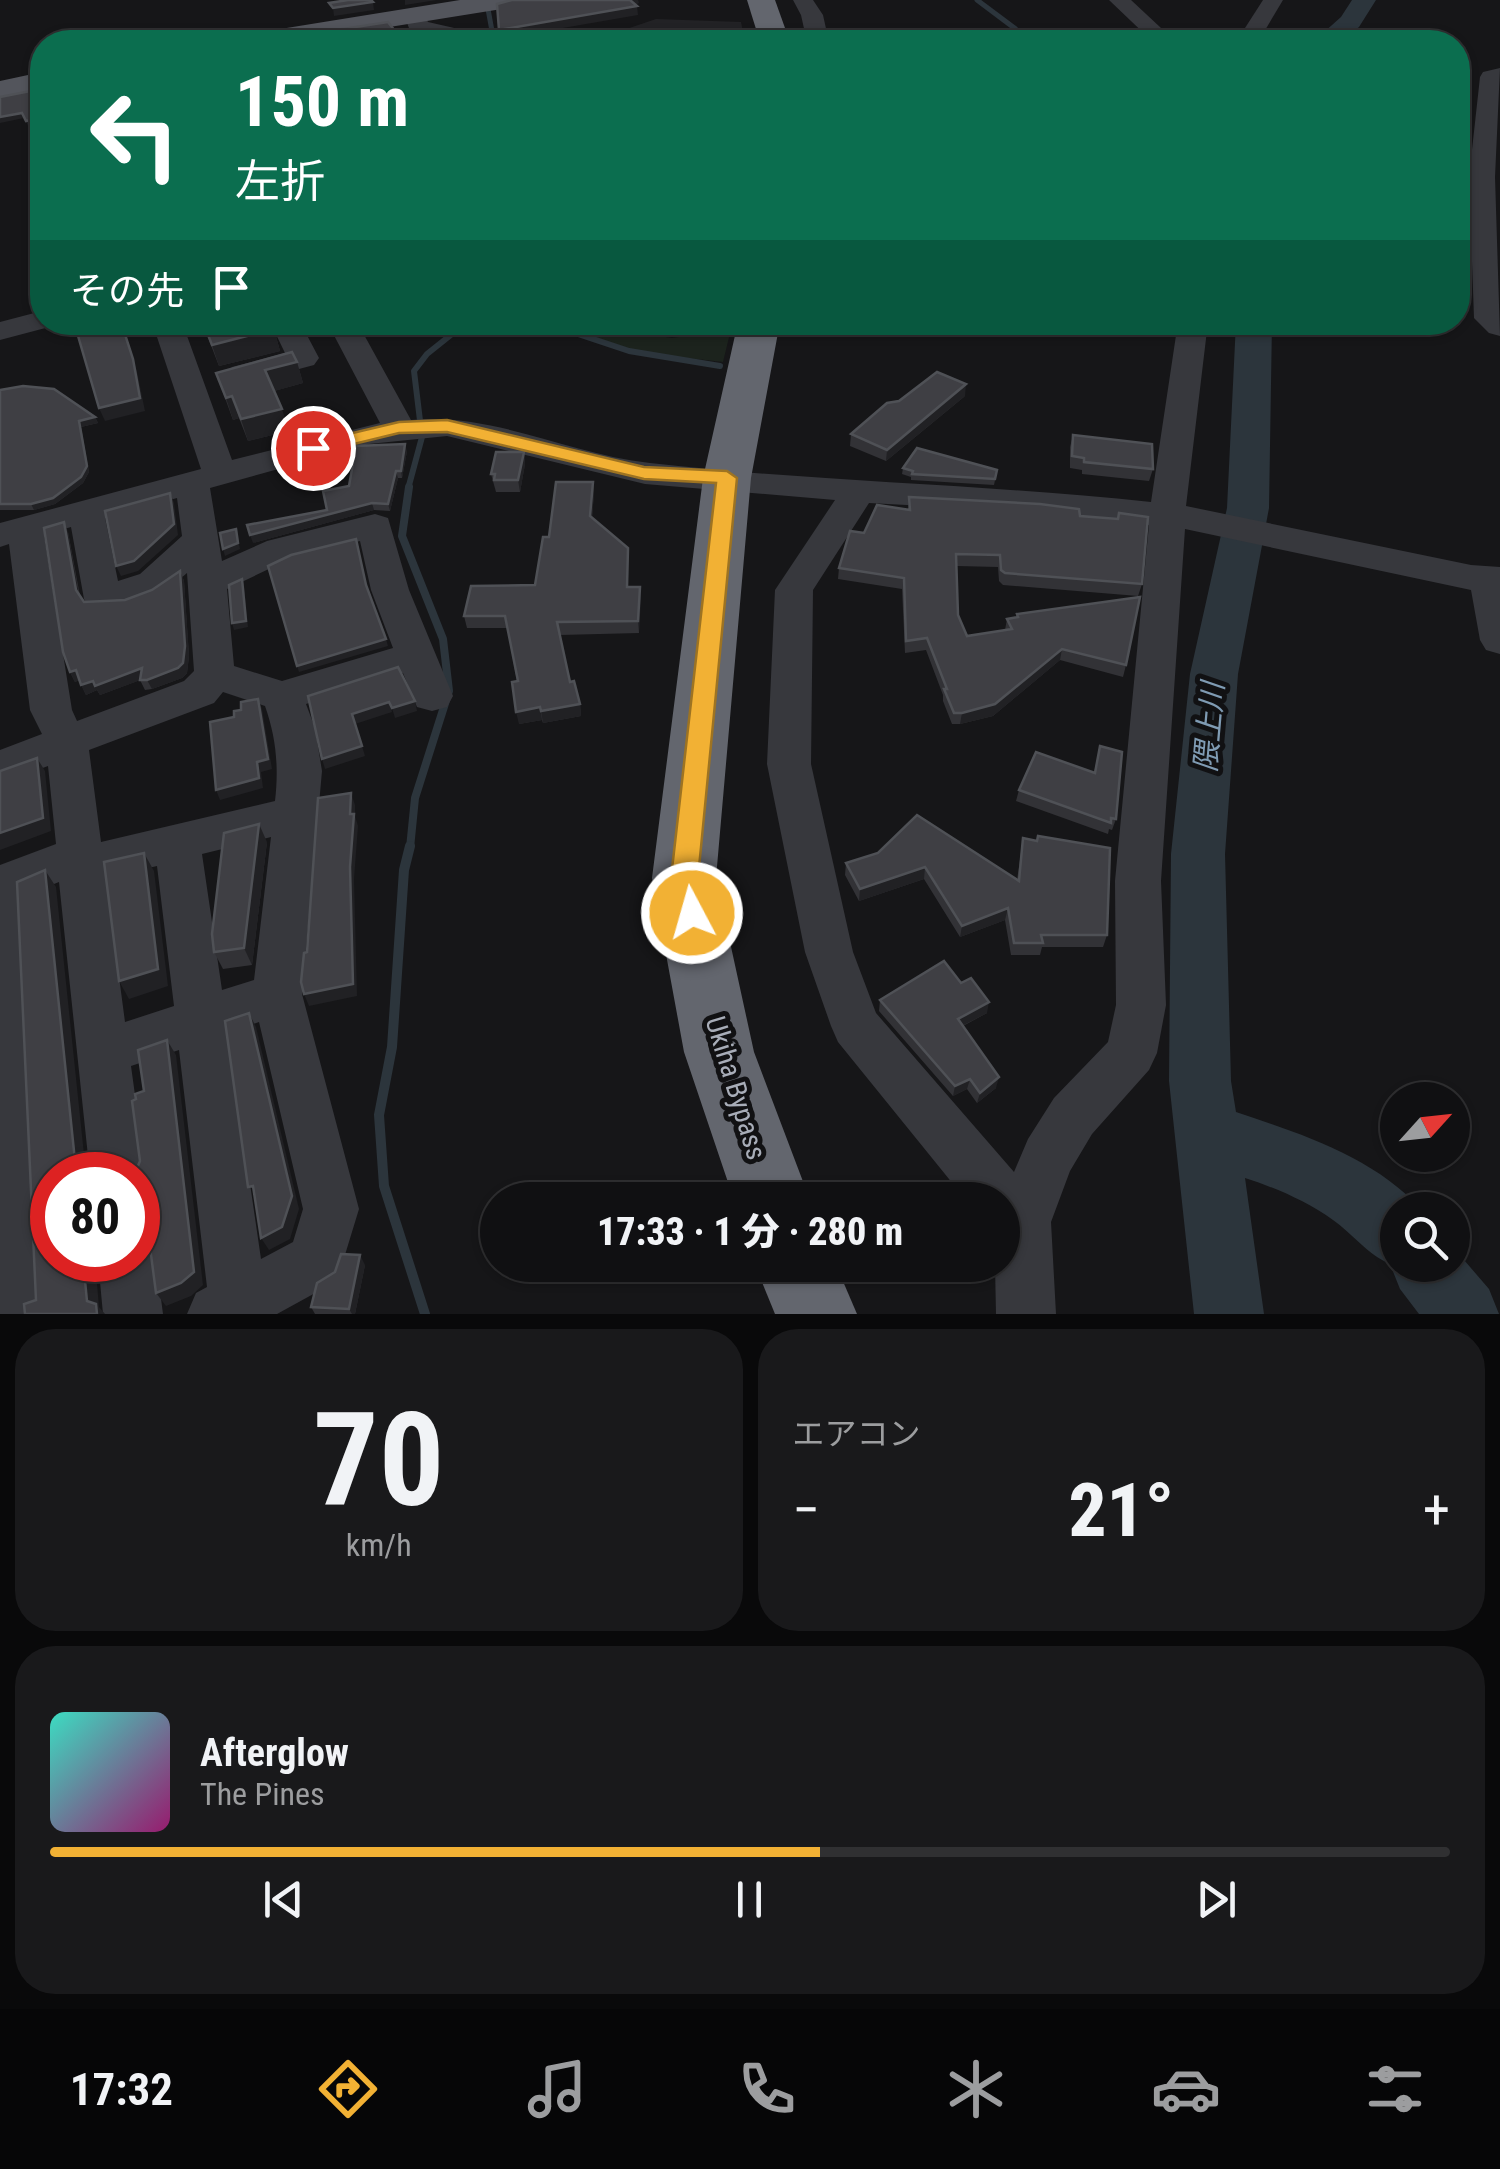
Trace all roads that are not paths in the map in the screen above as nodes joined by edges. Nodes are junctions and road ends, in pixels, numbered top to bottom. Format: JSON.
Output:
{"nodes":[{"id":1,"x":762,"y":0,"type":"edge"},
{"id":2,"x":803,"y":0,"type":"edge"},
{"id":3,"x":1119,"y":0,"type":"edge"},
{"id":4,"x":1273,"y":0,"type":"edge"},
{"id":5,"x":499,"y":1,"type":"edge"},
{"id":6,"x":416,"y":17,"type":"junction"},
{"id":7,"x":330,"y":30,"type":"edge"},
{"id":8,"x":434,"y":30,"type":"edge"},
{"id":9,"x":772,"y":30,"type":"edge"},
{"id":10,"x":815,"y":30,"type":"edge"},
{"id":11,"x":1152,"y":30,"type":"edge"},
{"id":12,"x":1255,"y":30,"type":"edge"},
{"id":13,"x":1500,"y":75,"type":"edge"},
{"id":14,"x":30,"y":84,"type":"edge"},
{"id":15,"x":0,"y":90,"type":"edge"},
{"id":16,"x":30,"y":323,"type":"edge"},
{"id":17,"x":1500,"y":327,"type":"edge"},
{"id":18,"x":0,"y":331,"type":"edge"},
{"id":19,"x":172,"y":335,"type":"edge"},
{"id":20,"x":291,"y":335,"type":"edge"},
{"id":21,"x":349,"y":335,"type":"edge"},
{"id":22,"x":755,"y":335,"type":"edge"},
{"id":23,"x":1191,"y":335,"type":"edge"},
{"id":24,"x":190,"y":388,"type":"junction"},
{"id":25,"x":399,"y":428,"type":"junction"},
{"id":26,"x":206,"y":478,"type":"junction"},
{"id":27,"x":727,"y":478,"type":"junction"},
{"id":28,"x":860,"y":490,"type":"junction"},
{"id":29,"x":86,"y":511,"type":"junction"},
{"id":30,"x":1179,"y":517,"type":"junction"},
{"id":31,"x":13,"y":531,"type":"edge"},
{"id":32,"x":200,"y":539,"type":"junction"},
{"id":33,"x":1486,"y":579,"type":"edge"},
{"id":34,"x":207,"y":583,"type":"junction"},
{"id":35,"x":1500,"y":640,"type":"edge"},
{"id":36,"x":416,"y":655,"type":"junction"},
{"id":37,"x":215,"y":675,"type":"junction"},
{"id":38,"x":282,"y":696,"type":"junction"},
{"id":39,"x":432,"y":696,"type":"dead end"},
{"id":40,"x":67,"y":743,"type":"junction"},
{"id":41,"x":0,"y":767,"type":"edge"},
{"id":42,"x":296,"y":812,"type":"junction"},
{"id":43,"x":177,"y":841,"type":"junction"},
{"id":44,"x":83,"y":861,"type":"junction"},
{"id":45,"x":0,"y":888,"type":"edge"},
{"id":46,"x":276,"y":994,"type":"junction"},
{"id":47,"x":198,"y":1020,"type":"junction"},
{"id":48,"x":104,"y":1052,"type":"junction"},
{"id":49,"x":115,"y":1152,"type":"edge"},
{"id":50,"x":766,"y":1182,"type":"edge"},
{"id":51,"x":988,"y":1182,"type":"edge"},
{"id":52,"x":1020,"y":1192,"type":"edge"},
{"id":53,"x":1020,"y":1276,"type":"edge"},
{"id":54,"x":129,"y":1282,"type":"edge"},
{"id":55,"x":802,"y":1282,"type":"edge"},
{"id":56,"x":228,"y":1309,"type":"edge"},
{"id":57,"x":16,"y":1314,"type":"edge"},
{"id":58,"x":133,"y":1314,"type":"edge"},
{"id":59,"x":816,"y":1314,"type":"edge"},
{"id":60,"x":1026,"y":1314,"type":"edge"}],
"edges":[{"from":1,"to":9,"type":"highway"},
{"from":2,"to":10,"type":"street"},
{"from":3,"to":11,"type":"street"},
{"from":4,"to":12,"type":"street"},
{"from":5,"to":6,"type":"main road"},
{"from":6,"to":7,"type":"main road"},
{"from":6,"to":8,"type":"street"},
{"from":13,"to":17,"type":"street"},
{"from":14,"to":15,"type":"main road"},
{"from":16,"to":18,"type":"street"},
{"from":19,"to":24,"type":"street"},
{"from":20,"to":24,"type":"street"},
{"from":21,"to":25,"type":"street"},
{"from":22,"to":27,"type":"highway","name":"Ukiha Bypass"},
{"from":23,"to":30,"type":"street"},
{"from":24,"to":26,"type":"street"},
{"from":25,"to":26,"type":"street"},
{"from":25,"to":27,"type":"street"},
{"from":26,"to":29,"type":"street"},
{"from":26,"to":32,"type":"street"},
{"from":27,"to":28,"type":"street"},
{"from":27,"to":50,"type":"highway","name":"Ukiha Bypass"},
{"from":28,"to":30,"type":"street"},
{"from":28,"to":51,"type":"street"},
{"from":29,"to":31,"type":"street"},
{"from":29,"to":32,"type":"street"},
{"from":30,"to":33,"type":"street"},
{"from":30,"to":52,"type":"street"},
{"from":31,"to":40,"type":"street"},
{"from":32,"to":34,"type":"street"},
{"from":33,"to":35,"type":"street"},
{"from":34,"to":36,"type":"street"},
{"from":34,"to":37,"type":"street"},
{"from":36,"to":38,"type":"street"},
{"from":36,"to":39,"type":"street"},
{"from":37,"to":38,"type":"street"},
{"from":37,"to":40,"type":"street"},
{"from":38,"to":42,"type":"street"},
{"from":40,"to":41,"type":"street"},
{"from":40,"to":44,"type":"street"},
{"from":42,"to":43,"type":"street"},
{"from":42,"to":46,"type":"street"},
{"from":43,"to":44,"type":"street"},
{"from":43,"to":47,"type":"street"},
{"from":44,"to":45,"type":"street"},
{"from":44,"to":48,"type":"street"},
{"from":45,"to":57,"type":"street"},
{"from":46,"to":47,"type":"street"},
{"from":46,"to":56,"type":"street"},
{"from":47,"to":48,"type":"street"},
{"from":47,"to":56,"type":"street"},
{"from":48,"to":49,"type":"street"},
{"from":53,"to":60,"type":"street"},
{"from":54,"to":58,"type":"street"},
{"from":55,"to":59,"type":"highway"}]}
